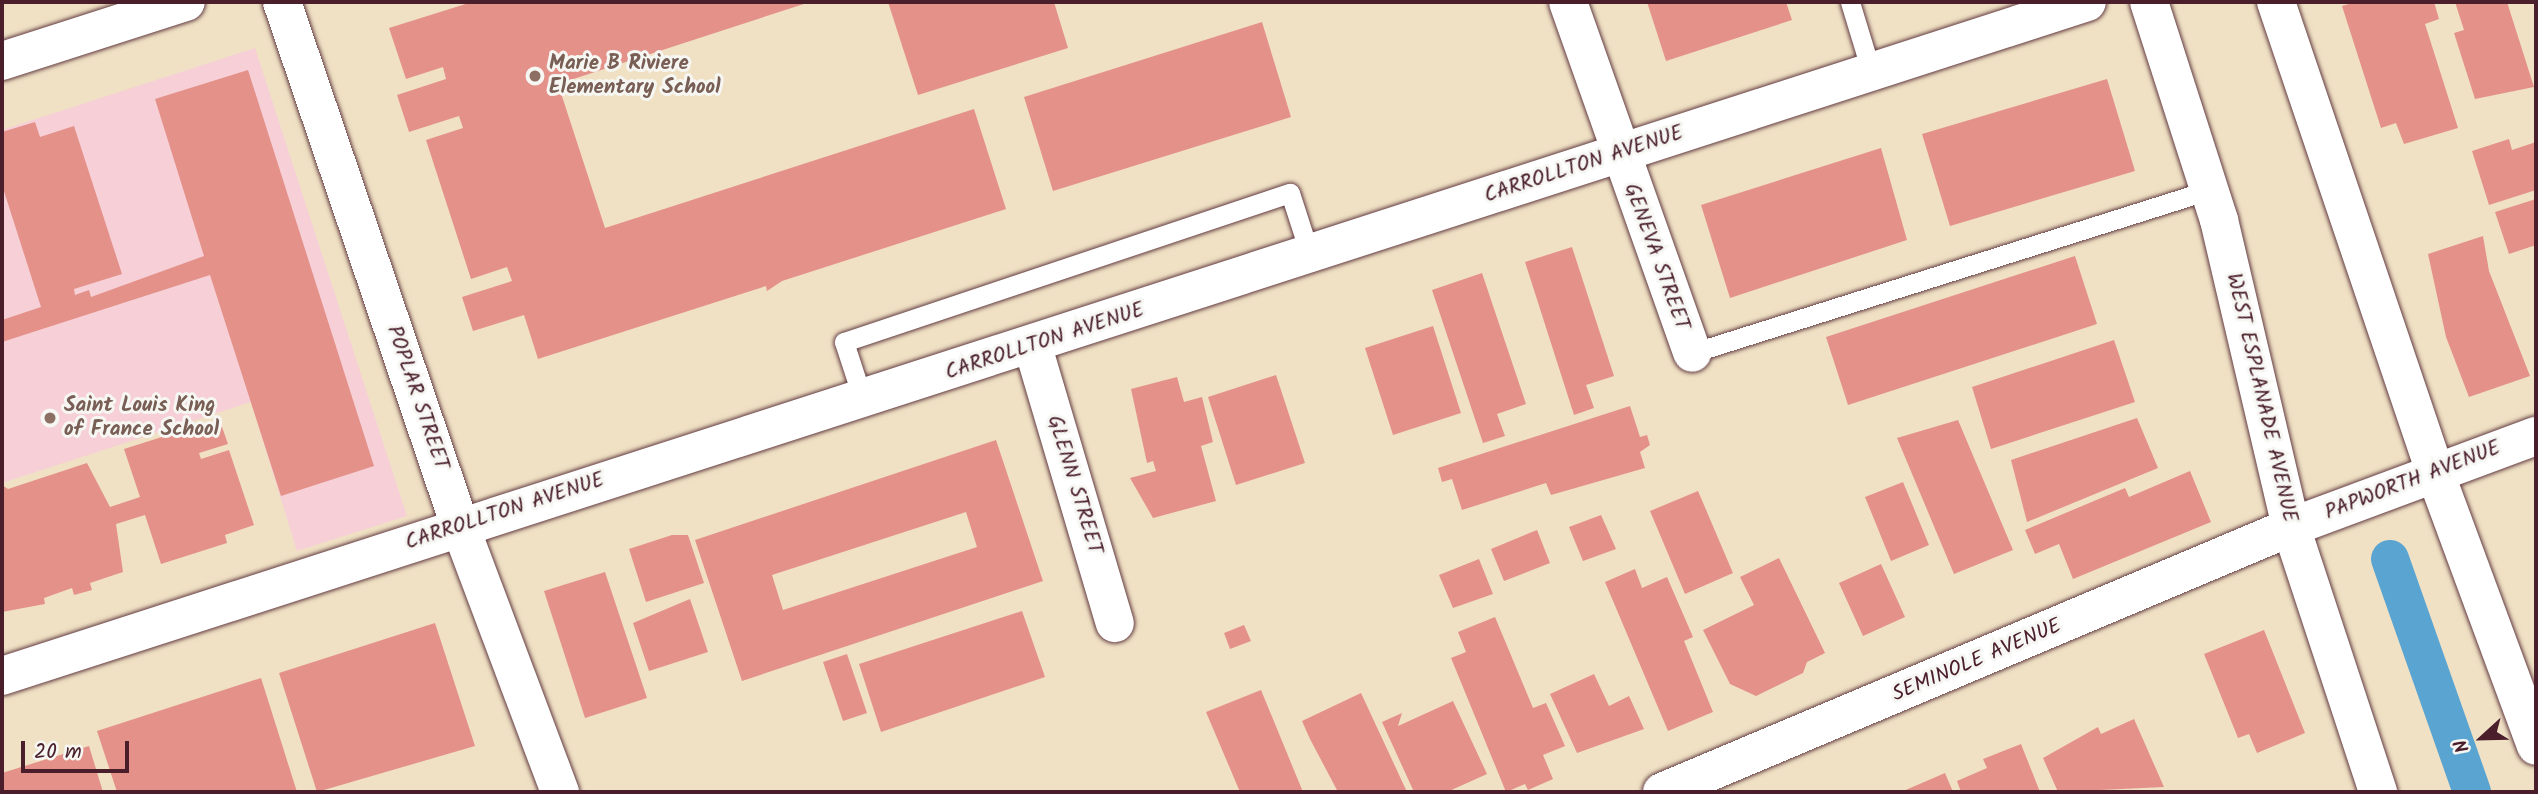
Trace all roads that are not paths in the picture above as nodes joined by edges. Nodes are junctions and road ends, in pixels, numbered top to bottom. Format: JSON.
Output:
{"nodes":[{"id":1,"x":186,"y":2,"type":"edge"},
{"id":2,"x":282,"y":2,"type":"edge"},
{"id":3,"x":1568,"y":2,"type":"edge"},
{"id":4,"x":1850,"y":2,"type":"edge"},
{"id":5,"x":2087,"y":2,"type":"edge"},
{"id":6,"x":2149,"y":2,"type":"edge"},
{"id":7,"x":2276,"y":2,"type":"edge"},
{"id":8,"x":2,"y":61,"type":"edge"},
{"id":9,"x":1871,"y":71,"type":"junction"},
{"id":10,"x":1618,"y":153,"type":"junction"},
{"id":11,"x":2209,"y":190,"type":"junction"},
{"id":12,"x":1310,"y":255,"type":"junction"},
{"id":13,"x":1033,"y":346,"type":"junction"},
{"id":14,"x":1692,"y":353,"type":"joint"},
{"id":15,"x":863,"y":400,"type":"junction"},
{"id":16,"x":2536,"y":436,"type":"edge"},
{"id":17,"x":2434,"y":470,"type":"junction"},
{"id":18,"x":460,"y":526,"type":"junction"},
{"id":19,"x":2291,"y":527,"type":"junction"},
{"id":20,"x":1115,"y":623,"type":"dead end"},
{"id":21,"x":2,"y":676,"type":"edge"},
{"id":22,"x":2536,"y":746,"type":"edge"},
{"id":23,"x":560,"y":792,"type":"edge"},
{"id":24,"x":1662,"y":792,"type":"edge"},
{"id":25,"x":2378,"y":792,"type":"edge"}],
"edges":[{"from":1,"to":8,"type":"street"},
{"from":2,"to":18,"type":"street","name":"POPLAR STREET"},
{"from":3,"to":10,"type":"street","name":"GENEVA STREET"},
{"from":4,"to":9,"type":"lane"},
{"from":5,"to":9,"type":"street","name":"CARROLLTON AVENUE"},
{"from":6,"to":11,"type":"street","name":"WEST ESPLANADE AVENUE"},
{"from":7,"to":17,"type":"street"},
{"from":9,"to":10,"type":"street","name":"CARROLLTON AVENUE"},
{"from":10,"to":12,"type":"street","name":"CARROLLTON AVENUE"},
{"from":10,"to":14,"type":"street","name":"GENEVA STREET"},
{"from":11,"to":14,"type":"lane"},
{"from":11,"to":19,"type":"street","name":"WEST ESPLANADE AVENUE"},
{"from":12,"to":13,"type":"street","name":"CARROLLTON AVENUE"},
{"from":12,"to":15,"type":"lane"},
{"from":13,"to":15,"type":"street","name":"CARROLLTON AVENUE"},
{"from":13,"to":20,"type":"street","name":"GLENN STREET"},
{"from":15,"to":18,"type":"street","name":"CARROLLTON AVENUE"},
{"from":16,"to":17,"type":"street","name":"PAPWORTH AVENUE"},
{"from":17,"to":19,"type":"street","name":"PAPWORTH AVENUE"},
{"from":17,"to":22,"type":"street"},
{"from":18,"to":21,"type":"street","name":"CARROLLTON AVENUE"},
{"from":18,"to":23,"type":"street","name":"POPLAR STREET"},
{"from":19,"to":24,"type":"street","name":"SEMINOLE AVENUE"},
{"from":19,"to":25,"type":"street","name":"WEST ESPLANADE AVENUE"}]}
